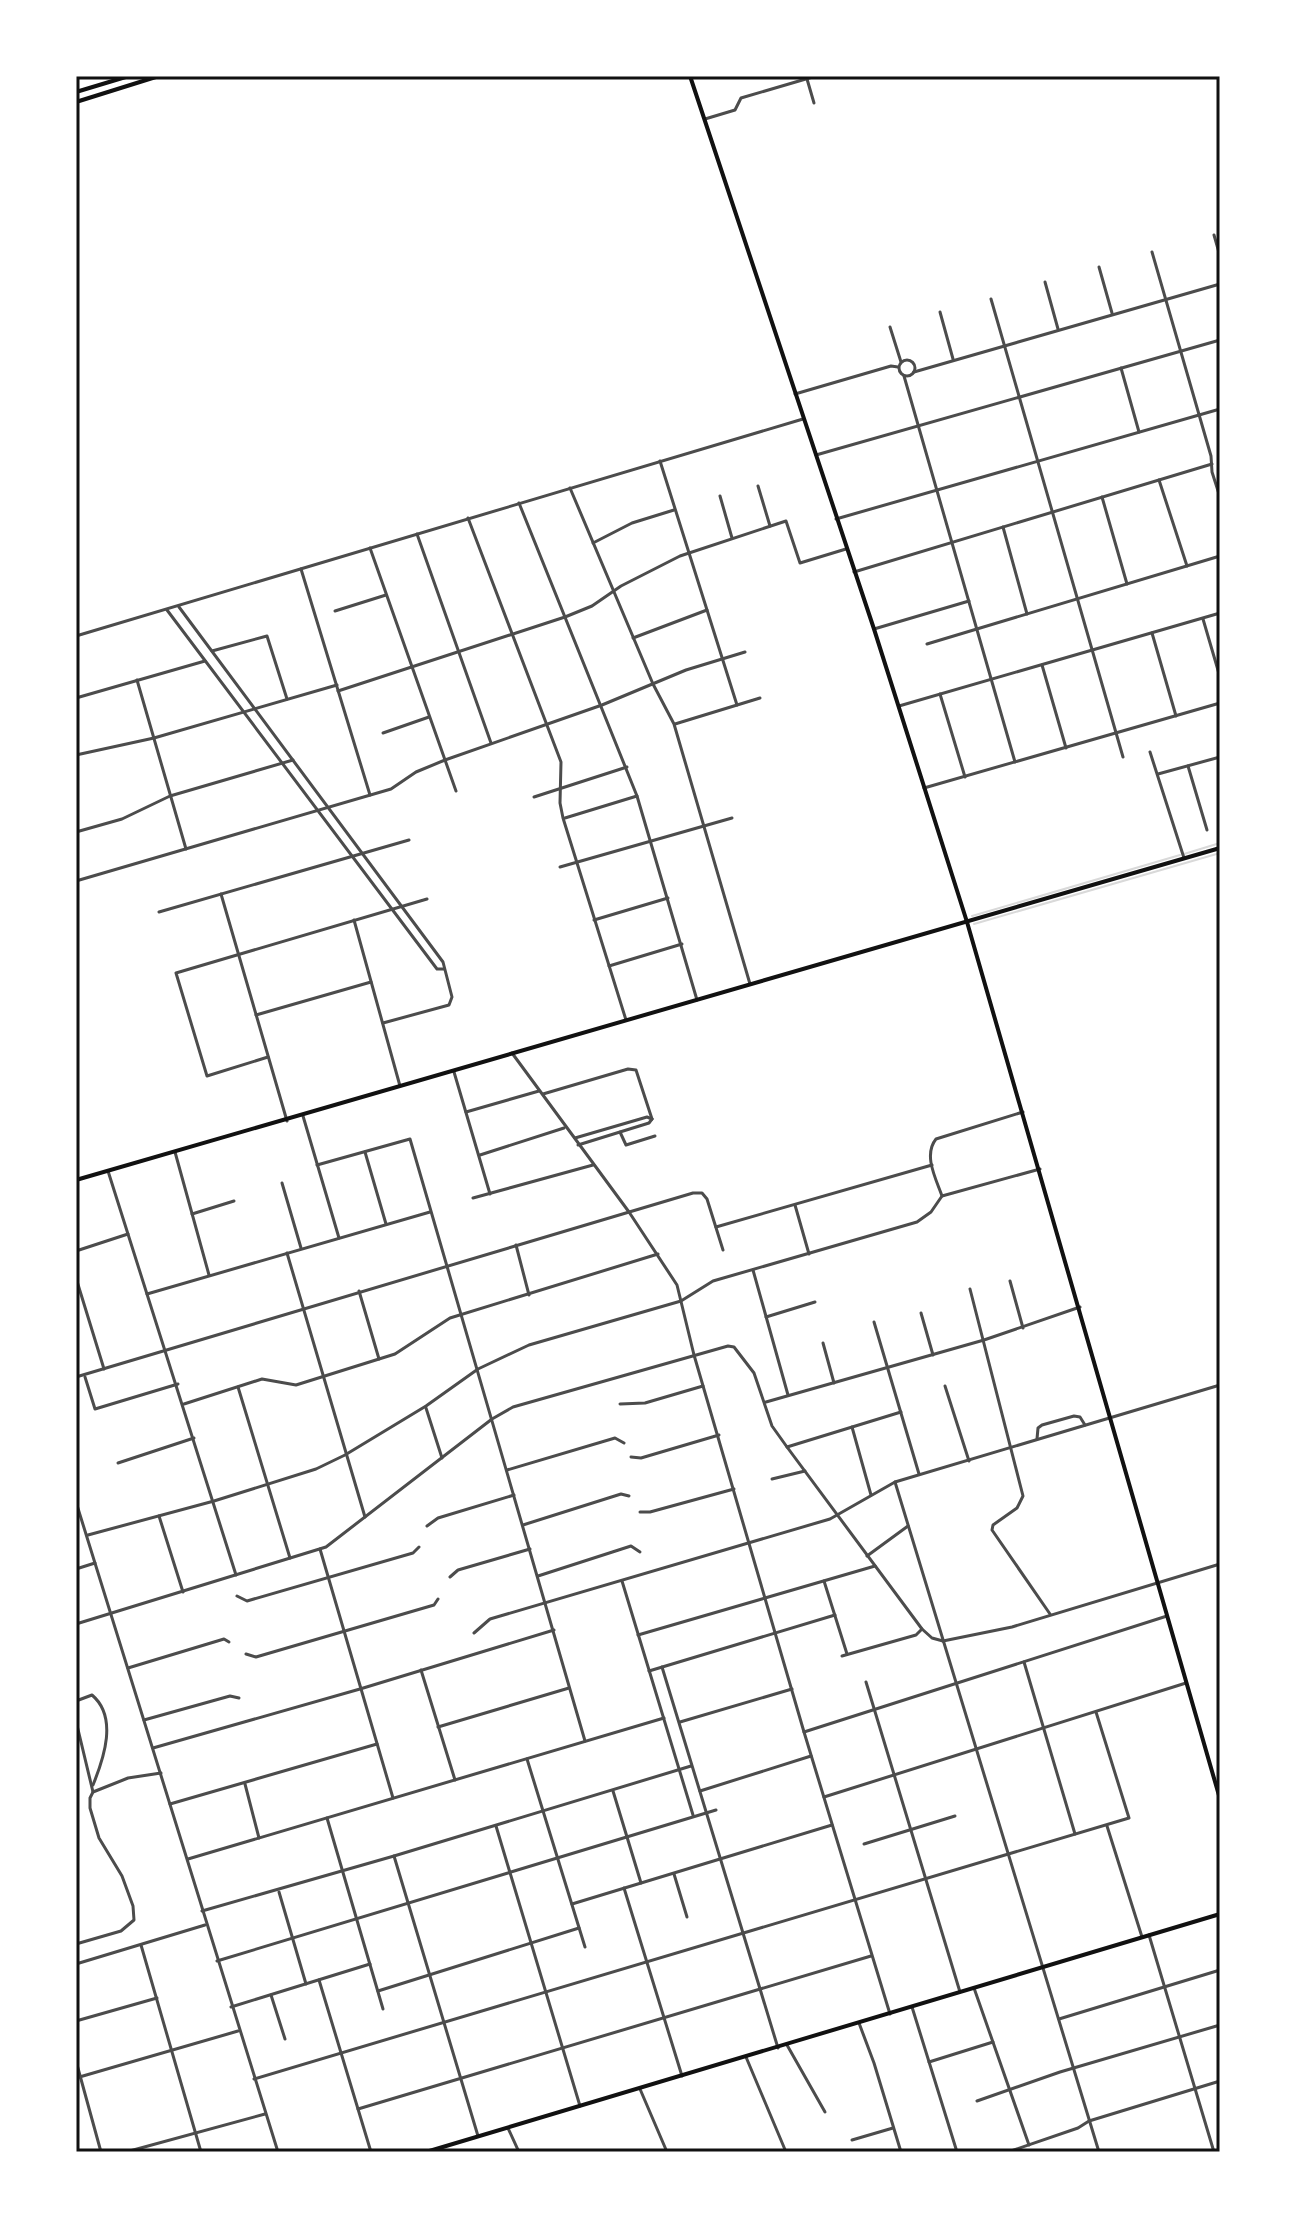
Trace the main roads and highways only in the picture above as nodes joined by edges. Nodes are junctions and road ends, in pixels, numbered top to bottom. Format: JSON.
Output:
{"nodes":[{"id":1,"x":129,"y":76,"type":"edge"},
{"id":2,"x":159,"y":76,"type":"edge"},
{"id":3,"x":690,"y":76,"type":"edge"},
{"id":4,"x":76,"y":92,"type":"edge"},
{"id":5,"x":76,"y":102,"type":"edge"},
{"id":6,"x":1220,"y":848,"type":"edge"},
{"id":7,"x":967,"y":922,"type":"junction"},
{"id":8,"x":76,"y":1180,"type":"edge"},
{"id":9,"x":1217,"y":1780,"type":"edge"},
{"id":10,"x":1220,"y":1799,"type":"edge"},
{"id":11,"x":1220,"y":1914,"type":"edge"},
{"id":12,"x":426,"y":2152,"type":"edge"}],
"edges":[{"from":1,"to":4,"type":"main road"},
{"from":2,"to":5,"type":"main road"},
{"from":3,"to":7,"type":"main road"},
{"from":6,"to":7,"type":"main road"},
{"from":7,"to":8,"type":"main road"},
{"from":7,"to":9,"type":"main road"},
{"from":9,"to":10,"type":"main road"},
{"from":11,"to":12,"type":"main road"}]}
